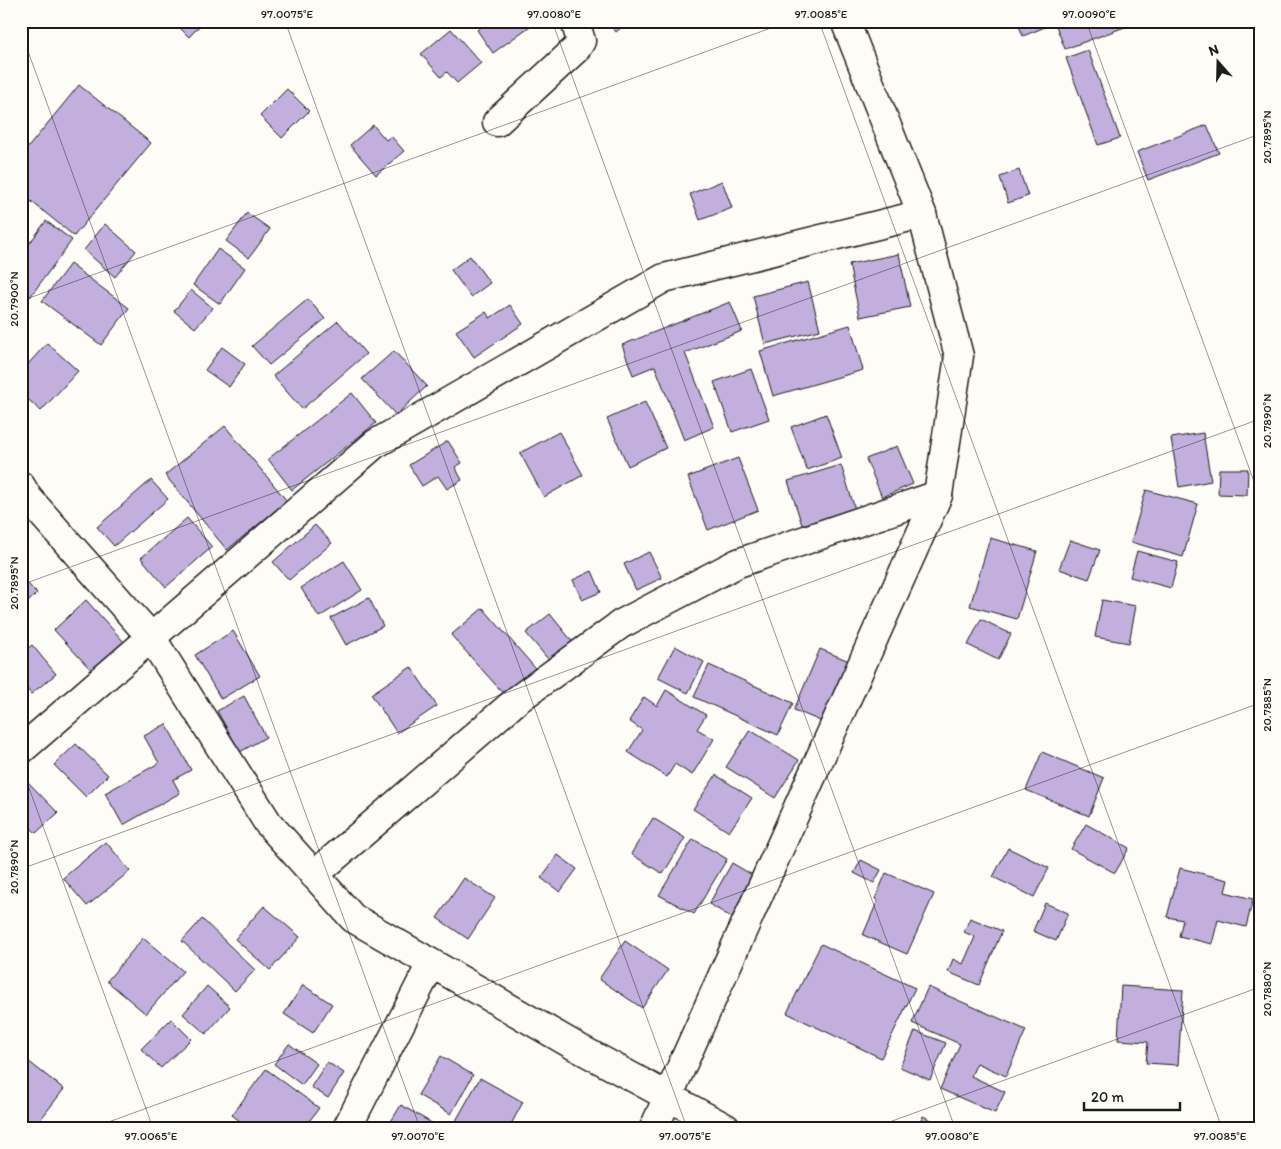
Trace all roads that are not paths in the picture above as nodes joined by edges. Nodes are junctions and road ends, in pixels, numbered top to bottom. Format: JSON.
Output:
{"nodes":[{"id":1,"x":575,"y":21,"type":"edge"},
{"id":2,"x":846,"y":21,"type":"edge"},
{"id":3,"x":497,"y":122,"type":"dead end"},
{"id":4,"x":922,"y":214,"type":"junction"},
{"id":5,"x":938,"y":495,"type":"junction"},
{"id":6,"x":23,"y":497,"type":"edge"},
{"id":7,"x":151,"y":637,"type":"junction"},
{"id":8,"x":21,"y":750,"type":"edge"},
{"id":9,"x":314,"y":875,"type":"junction"},
{"id":10,"x":431,"y":964,"type":"junction"},
{"id":11,"x":667,"y":1098,"type":"junction"},
{"id":12,"x":347,"y":1128,"type":"edge"},
{"id":13,"x":654,"y":1128,"type":"edge"},
{"id":14,"x":726,"y":1128,"type":"edge"}],
"edges":[{"from":1,"to":3,"type":"street"},
{"from":2,"to":4,"type":"street"},
{"from":4,"to":5,"type":"street"},
{"from":4,"to":7,"type":"street"},
{"from":5,"to":9,"type":"street"},
{"from":5,"to":11,"type":"street"},
{"from":6,"to":7,"type":"street"},
{"from":7,"to":8,"type":"street"},
{"from":7,"to":9,"type":"street"},
{"from":9,"to":10,"type":"street"},
{"from":10,"to":11,"type":"street"},
{"from":10,"to":12,"type":"street"},
{"from":11,"to":13,"type":"street"},
{"from":11,"to":14,"type":"street"}]}
